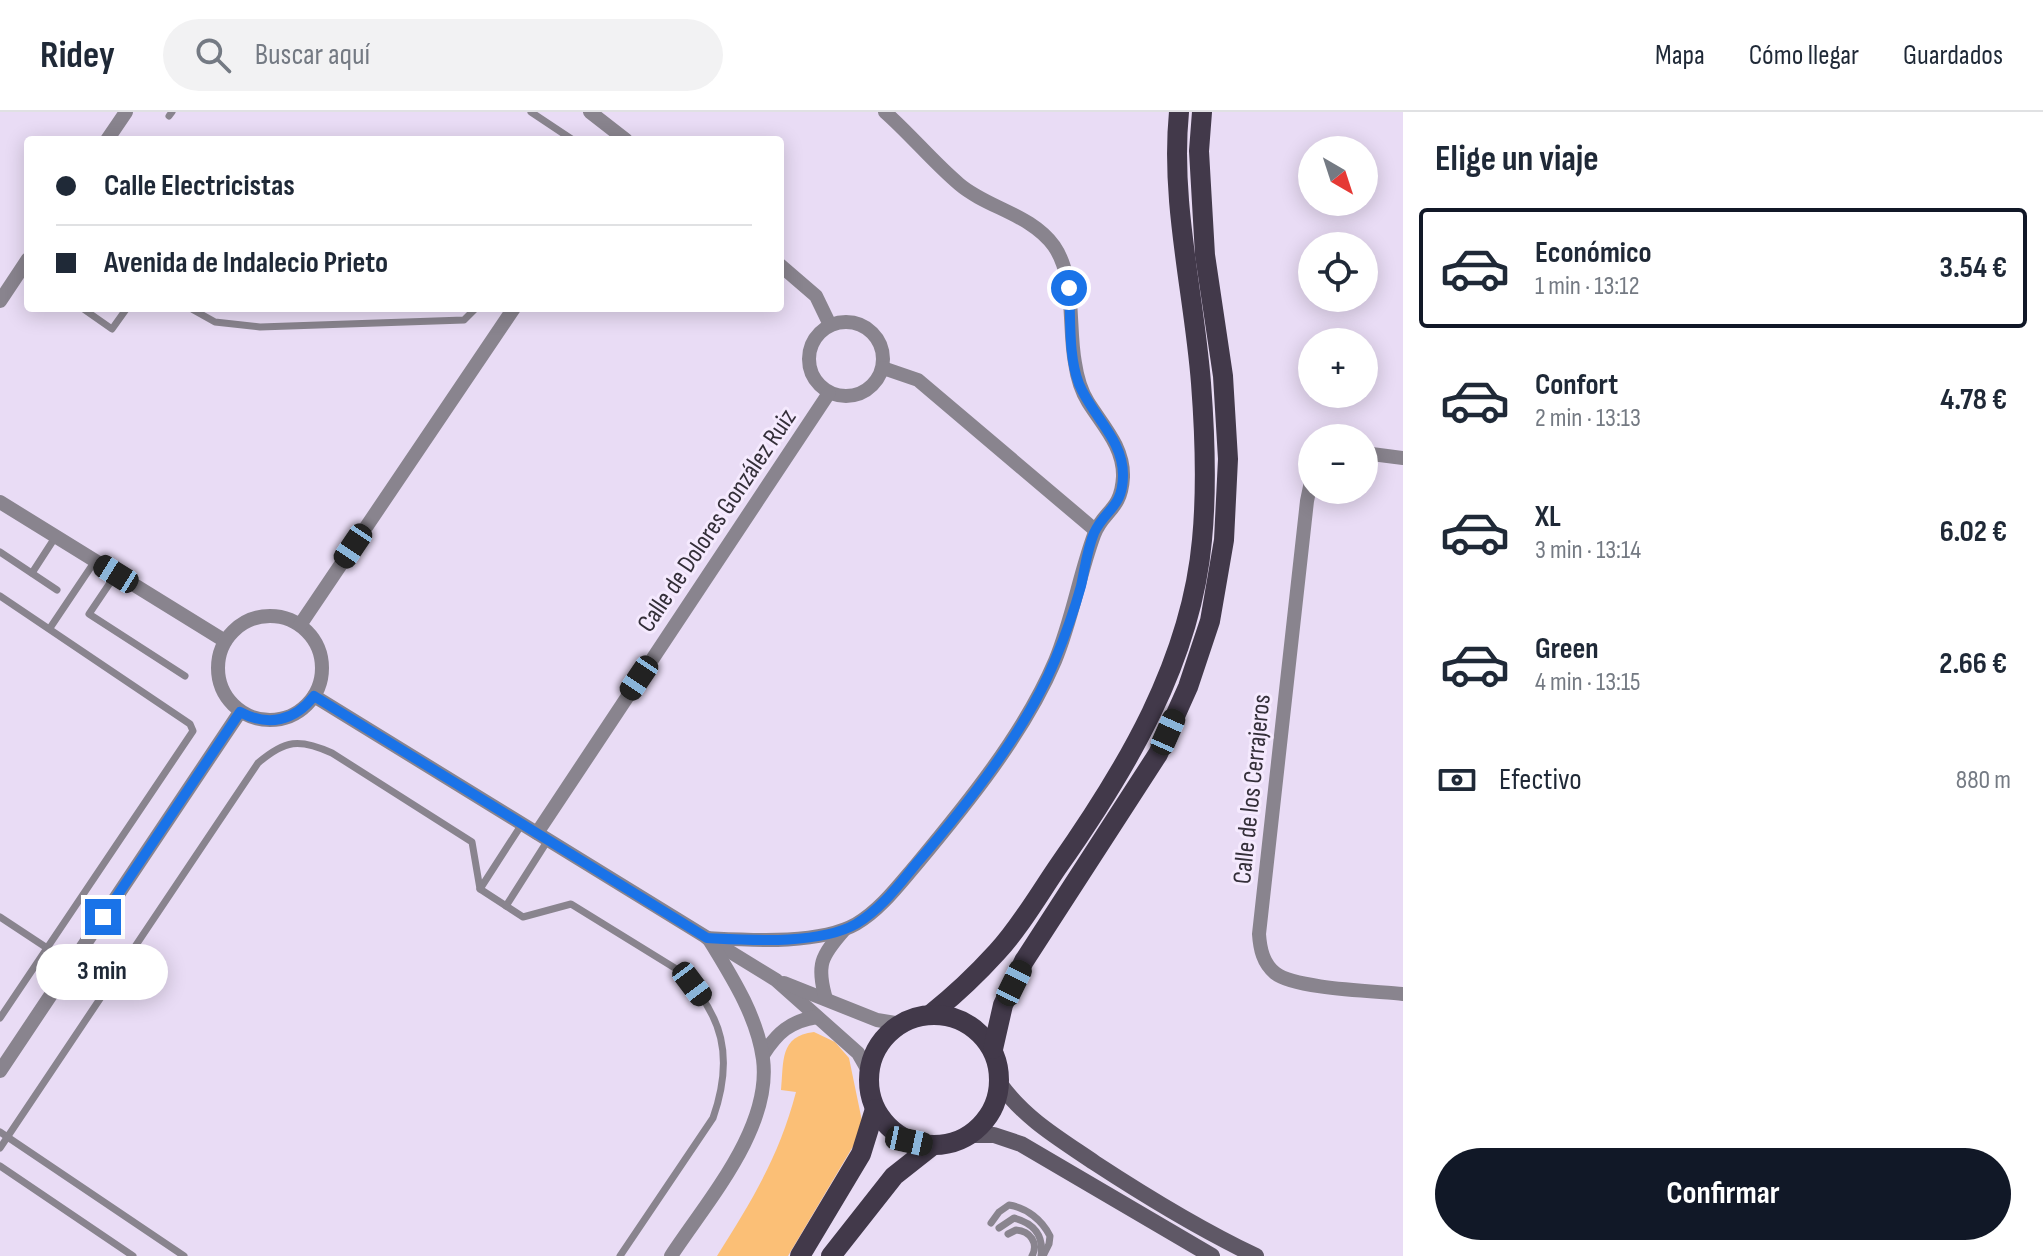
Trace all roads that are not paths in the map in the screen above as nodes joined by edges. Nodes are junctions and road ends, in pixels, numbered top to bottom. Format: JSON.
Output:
{"nodes":[{"id":1,"x":126,"y":112,"type":"edge"},
{"id":2,"x":531,"y":112,"type":"edge"},
{"id":3,"x":1179,"y":112,"type":"edge"},
{"id":4,"x":1202,"y":112,"type":"edge"},
{"id":5,"x":888,"y":113,"type":"edge"},
{"id":6,"x":595,"y":116,"type":"edge"},
{"id":7,"x":110,"y":136,"type":"edge"},
{"id":8,"x":567,"y":136,"type":"edge"},
{"id":9,"x":603,"y":136,"type":"edge"},
{"id":10,"x":621,"y":136,"type":"edge"},
{"id":11,"x":24,"y":265,"type":"edge"},
{"id":12,"x":784,"y":268,"type":"edge"},
{"id":13,"x":0,"y":301,"type":"edge"},
{"id":14,"x":88,"y":312,"type":"edge"},
{"id":15,"x":124,"y":312,"type":"edge"},
{"id":16,"x":197,"y":312,"type":"edge"},
{"id":17,"x":472,"y":312,"type":"edge"},
{"id":18,"x":511,"y":312,"type":"edge"},
{"id":19,"x":830,"y":325,"type":"junction"},
{"id":20,"x":883,"y":368,"type":"junction"},
{"id":21,"x":829,"y":393,"type":"junction"},
{"id":22,"x":1378,"y":455,"type":"edge"},
{"id":23,"x":1403,"y":458,"type":"edge"},
{"id":24,"x":0,"y":502,"type":"edge"},
{"id":25,"x":1308,"y":504,"type":"edge"},
{"id":26,"x":1095,"y":530,"type":"junction"},
{"id":27,"x":56,"y":536,"type":"junction"},
{"id":28,"x":0,"y":552,"type":"edge"},
{"id":29,"x":95,"y":561,"type":"junction"},
{"id":30,"x":32,"y":573,"type":"junction"},
{"id":31,"x":116,"y":574,"type":"junction"},
{"id":32,"x":57,"y":590,"type":"dead end"},
{"id":33,"x":0,"y":596,"type":"edge"},
{"id":34,"x":300,"y":625,"type":"junction"},
{"id":35,"x":50,"y":628,"type":"junction"},
{"id":36,"x":225,"y":641,"type":"junction"},
{"id":37,"x":185,"y":676,"type":"dead end"},
{"id":38,"x":314,"y":696,"type":"junction"},
{"id":39,"x":240,"y":712,"type":"junction"},
{"id":40,"x":522,"y":824,"type":"junction"},
{"id":41,"x":542,"y":837,"type":"junction"},
{"id":42,"x":480,"y":889,"type":"junction"},
{"id":43,"x":506,"y":906,"type":"junction"},
{"id":44,"x":0,"y":917,"type":"edge"},
{"id":45,"x":844,"y":930,"type":"junction"},
{"id":46,"x":707,"y":938,"type":"junction"},
{"id":47,"x":47,"y":948,"type":"junction"},
{"id":48,"x":776,"y":980,"type":"junction"},
{"id":49,"x":1403,"y":994,"type":"edge"},
{"id":50,"x":826,"y":999,"type":"junction"},
{"id":51,"x":931,"y":1014,"type":"junction"},
{"id":52,"x":817,"y":1017,"type":"junction"},
{"id":53,"x":0,"y":1018,"type":"edge"},
{"id":54,"x":901,"y":1024,"type":"junction"},
{"id":55,"x":993,"y":1049,"type":"junction"},
{"id":56,"x":763,"y":1055,"type":"junction"},
{"id":57,"x":0,"y":1071,"type":"edge"},
{"id":58,"x":870,"y":1074,"type":"junction"},
{"id":59,"x":1000,"y":1084,"type":"junction"},
{"id":60,"x":875,"y":1109,"type":"junction"},
{"id":61,"x":4,"y":1135,"type":"edge"},
{"id":62,"x":971,"y":1135,"type":"junction"},
{"id":63,"x":932,"y":1146,"type":"junction"},
{"id":64,"x":0,"y":1148,"type":"edge"},
{"id":65,"x":0,"y":1166,"type":"edge"},
{"id":66,"x":991,"y":1223,"type":"dead end"},
{"id":67,"x":999,"y":1228,"type":"dead end"},
{"id":68,"x":1008,"y":1234,"type":"dead end"},
{"id":69,"x":133,"y":1256,"type":"edge"},
{"id":70,"x":184,"y":1256,"type":"edge"},
{"id":71,"x":620,"y":1256,"type":"edge"},
{"id":72,"x":671,"y":1256,"type":"edge"},
{"id":73,"x":800,"y":1256,"type":"edge"},
{"id":74,"x":831,"y":1256,"type":"edge"},
{"id":75,"x":1032,"y":1256,"type":"edge"},
{"id":76,"x":1042,"y":1256,"type":"edge"},
{"id":77,"x":1212,"y":1256,"type":"edge"},
{"id":78,"x":1256,"y":1256,"type":"edge"}],
"edges":[{"from":1,"to":7,"type":"street"},
{"from":2,"to":8,"type":"lane"},
{"from":3,"to":51,"type":"main road"},
{"from":4,"to":55,"type":"main road"},
{"from":5,"to":26,"type":"street"},
{"from":6,"to":9,"type":"street"},
{"from":6,"to":10,"type":"street"},
{"from":11,"to":13,"type":"street"},
{"from":12,"to":19,"type":"street"},
{"from":14,"to":15,"type":"lane"},
{"from":16,"to":17,"type":"lane"},
{"from":18,"to":34,"type":"street"},
{"from":19,"to":20,"type":"street"},
{"from":19,"to":21,"type":"street"},
{"from":20,"to":21,"type":"street"},
{"from":20,"to":26,"type":"street"},
{"from":21,"to":41,"type":"street","name":"Calle de Dolores González Ruiz"},
{"from":22,"to":23,"type":"street"},
{"from":24,"to":27,"type":"street"},
{"from":25,"to":49,"type":"street","name":"Calle de los Cerrajeros"},
{"from":26,"to":45,"type":"street"},
{"from":27,"to":29,"type":"street"},
{"from":27,"to":30,"type":"lane"},
{"from":28,"to":30,"type":"lane"},
{"from":29,"to":31,"type":"street"},
{"from":29,"to":35,"type":"lane"},
{"from":30,"to":32,"type":"lane"},
{"from":31,"to":36,"type":"street"},
{"from":31,"to":37,"type":"lane"},
{"from":33,"to":35,"type":"lane"},
{"from":34,"to":36,"type":"street"},
{"from":34,"to":38,"type":"street"},
{"from":35,"to":47,"type":"lane"},
{"from":36,"to":39,"type":"street"},
{"from":38,"to":39,"type":"street"},
{"from":38,"to":40,"type":"street"},
{"from":39,"to":57,"type":"street"},
{"from":40,"to":41,"type":"street"},
{"from":40,"to":42,"type":"lane"},
{"from":41,"to":43,"type":"lane"},
{"from":41,"to":46,"type":"street"},
{"from":42,"to":43,"type":"lane"},
{"from":42,"to":61,"type":"lane"},
{"from":43,"to":71,"type":"lane"},
{"from":44,"to":47,"type":"lane"},
{"from":45,"to":46,"type":"street"},
{"from":45,"to":50,"type":"street"},
{"from":46,"to":48,"type":"street"},
{"from":46,"to":56,"type":"street"},
{"from":47,"to":53,"type":"lane"},
{"from":48,"to":50,"type":"street"},
{"from":48,"to":52,"type":"street"},
{"from":50,"to":54,"type":"street"},
{"from":51,"to":54,"type":"main road"},
{"from":51,"to":55,"type":"main road"},
{"from":52,"to":56,"type":"street"},
{"from":52,"to":58,"type":"street"},
{"from":54,"to":58,"type":"main road"},
{"from":55,"to":59,"type":"main road"},
{"from":56,"to":72,"type":"street"},
{"from":58,"to":60,"type":"main road"},
{"from":59,"to":62,"type":"main road"},
{"from":59,"to":78,"type":"street"},
{"from":60,"to":63,"type":"main road"},
{"from":60,"to":73,"type":"main road"},
{"from":61,"to":64,"type":"lane"},
{"from":61,"to":70,"type":"lane"},
{"from":62,"to":63,"type":"main road"},
{"from":62,"to":77,"type":"street"},
{"from":63,"to":74,"type":"main road"},
{"from":65,"to":69,"type":"lane"},
{"from":66,"to":76,"type":"lane"},
{"from":67,"to":76,"type":"lane"},
{"from":68,"to":75,"type":"lane"}]}
